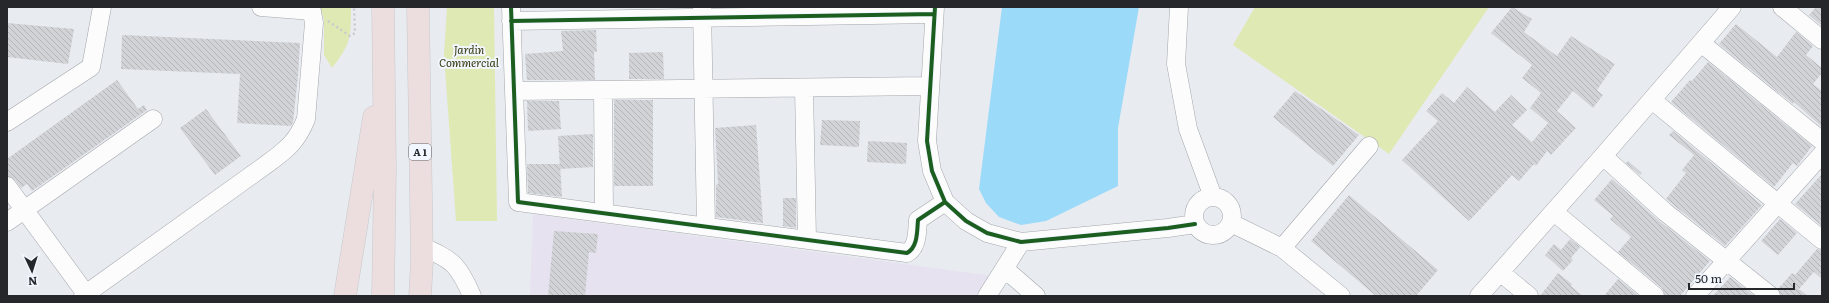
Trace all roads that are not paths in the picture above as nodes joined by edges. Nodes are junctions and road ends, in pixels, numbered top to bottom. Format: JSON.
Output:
{"nodes":[{"id":1,"x":102,"y":7,"type":"edge"},
{"id":2,"x":261,"y":7,"type":"edge"},
{"id":3,"x":383,"y":7,"type":"edge"},
{"id":4,"x":418,"y":7,"type":"edge"},
{"id":5,"x":1179,"y":7,"type":"edge"},
{"id":6,"x":1732,"y":7,"type":"edge"},
{"id":7,"x":1782,"y":7,"type":"edge"},
{"id":8,"x":312,"y":9,"type":"edge"},
{"id":9,"x":935,"y":11,"type":"edge"},
{"id":10,"x":702,"y":13,"type":"edge"},
{"id":11,"x":511,"y":14,"type":"edge"},
{"id":12,"x":384,"y":33,"type":"junction"},
{"id":13,"x":1822,"y":40,"type":"edge"},
{"id":14,"x":1701,"y":43,"type":"junction"},
{"id":15,"x":930,"y":86,"type":"junction"},
{"id":16,"x":804,"y":88,"type":"junction"},
{"id":17,"x":704,"y":89,"type":"junction"},
{"id":18,"x":603,"y":90,"type":"junction"},
{"id":19,"x":514,"y":92,"type":"junction"},
{"id":20,"x":1652,"y":100,"type":"junction"},
{"id":21,"x":153,"y":119,"type":"dead end"},
{"id":22,"x":7,"y":122,"type":"edge"},
{"id":23,"x":1822,"y":141,"type":"edge"},
{"id":24,"x":1369,"y":146,"type":"dead end"},
{"id":25,"x":1822,"y":154,"type":"edge"},
{"id":26,"x":1603,"y":156,"type":"junction"},
{"id":27,"x":7,"y":186,"type":"edge"},
{"id":28,"x":1213,"y":197,"type":"junction"},
{"id":29,"x":945,"y":202,"type":"junction"},
{"id":30,"x":1778,"y":203,"type":"junction"},
{"id":31,"x":25,"y":210,"type":"junction"},
{"id":32,"x":1554,"y":212,"type":"junction"},
{"id":33,"x":604,"y":213,"type":"junction"},
{"id":34,"x":7,"y":222,"type":"edge"},
{"id":35,"x":1231,"y":223,"type":"junction"},
{"id":36,"x":1195,"y":224,"type":"junction"},
{"id":37,"x":706,"y":226,"type":"junction"},
{"id":38,"x":807,"y":239,"type":"junction"},
{"id":39,"x":1822,"y":240,"type":"edge"},
{"id":40,"x":1021,"y":242,"type":"junction"},
{"id":41,"x":1282,"y":248,"type":"junction"},
{"id":42,"x":421,"y":254,"type":"junction"},
{"id":43,"x":1726,"y":260,"type":"junction"},
{"id":44,"x":1005,"y":269,"type":"junction"},
{"id":45,"x":1500,"y":272,"type":"junction"},
{"id":46,"x":84,"y":295,"type":"edge"},
{"id":47,"x":345,"y":296,"type":"edge"},
{"id":48,"x":383,"y":296,"type":"edge"},
{"id":49,"x":420,"y":296,"type":"edge"},
{"id":50,"x":426,"y":296,"type":"edge"},
{"id":51,"x":472,"y":296,"type":"edge"},
{"id":52,"x":987,"y":296,"type":"edge"},
{"id":53,"x":1036,"y":296,"type":"edge"},
{"id":54,"x":1341,"y":296,"type":"edge"},
{"id":55,"x":1479,"y":296,"type":"edge"},
{"id":56,"x":1529,"y":296,"type":"edge"},
{"id":57,"x":1655,"y":296,"type":"edge"},
{"id":58,"x":1695,"y":296,"type":"edge"},
{"id":59,"x":1772,"y":296,"type":"edge"}],
"edges":[{"from":1,"to":22,"type":"street"},
{"from":2,"to":8,"type":"street"},
{"from":3,"to":12,"type":"highway"},
{"from":4,"to":42,"type":"highway","number":"A 1"},
{"from":5,"to":28,"type":"street"},
{"from":6,"to":14,"type":"street"},
{"from":7,"to":13,"type":"street"},
{"from":8,"to":46,"type":"street"},
{"from":9,"to":10,"type":"street"},
{"from":9,"to":15,"type":"street"},
{"from":10,"to":11,"type":"street"},
{"from":10,"to":17,"type":"street"},
{"from":11,"to":19,"type":"street"},
{"from":12,"to":47,"type":"highway"},
{"from":12,"to":48,"type":"highway"},
{"from":14,"to":20,"type":"street"},
{"from":14,"to":23,"type":"street"},
{"from":15,"to":16,"type":"street"},
{"from":15,"to":29,"type":"street"},
{"from":16,"to":17,"type":"street"},
{"from":16,"to":38,"type":"street"},
{"from":17,"to":18,"type":"street"},
{"from":17,"to":37,"type":"street"},
{"from":18,"to":19,"type":"street"},
{"from":18,"to":33,"type":"street"},
{"from":19,"to":33,"type":"street"},
{"from":20,"to":26,"type":"street"},
{"from":20,"to":30,"type":"street"},
{"from":21,"to":31,"type":"street"},
{"from":24,"to":41,"type":"street"},
{"from":25,"to":30,"type":"street"},
{"from":26,"to":32,"type":"street"},
{"from":26,"to":43,"type":"street"},
{"from":27,"to":31,"type":"street"},
{"from":28,"to":35,"type":"street"},
{"from":28,"to":36,"type":"street"},
{"from":29,"to":38,"type":"street"},
{"from":29,"to":40,"type":"street"},
{"from":30,"to":39,"type":"street"},
{"from":30,"to":43,"type":"street"},
{"from":31,"to":34,"type":"street"},
{"from":31,"to":46,"type":"street"},
{"from":32,"to":45,"type":"street"},
{"from":32,"to":57,"type":"street"},
{"from":33,"to":37,"type":"street"},
{"from":35,"to":36,"type":"street"},
{"from":35,"to":41,"type":"street"},
{"from":36,"to":40,"type":"street"},
{"from":37,"to":38,"type":"street"},
{"from":40,"to":44,"type":"street"},
{"from":41,"to":54,"type":"street"},
{"from":42,"to":49,"type":"highway","number":"A 1"},
{"from":42,"to":50,"type":"highway"},
{"from":42,"to":51,"type":"street"},
{"from":43,"to":58,"type":"street"},
{"from":43,"to":59,"type":"street"},
{"from":44,"to":52,"type":"street"},
{"from":44,"to":53,"type":"street"},
{"from":45,"to":55,"type":"street"},
{"from":45,"to":56,"type":"street"}]}
